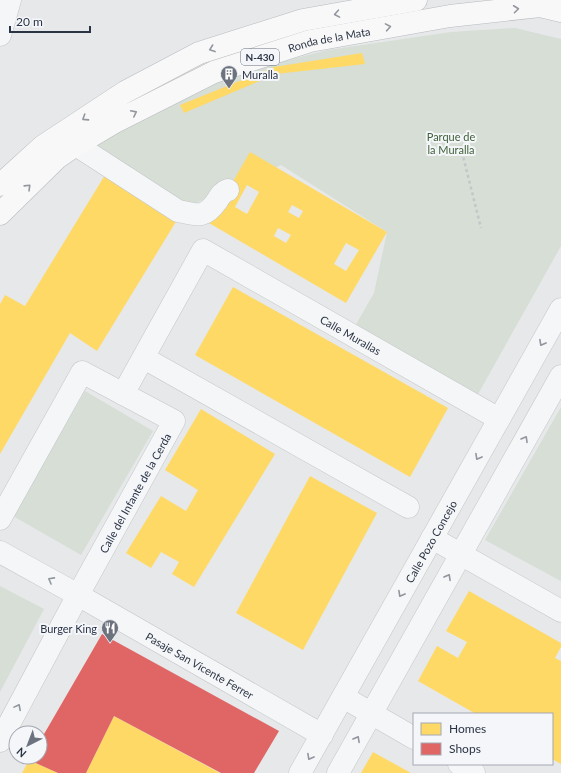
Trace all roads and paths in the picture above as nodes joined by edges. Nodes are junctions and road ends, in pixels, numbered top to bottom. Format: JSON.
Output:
{"nodes":[{"id":1,"x":10,"y":0,"type":"edge"},
{"id":2,"x":416,"y":0,"type":"edge"},
{"id":3,"x":561,"y":11,"type":"edge"},
{"id":4,"x":0,"y":35,"type":"edge"},
{"id":5,"x":459,"y":140,"type":"dead end"},
{"id":6,"x":76,"y":145,"type":"junction"},
{"id":7,"x":0,"y":185,"type":"edge"},
{"id":8,"x":228,"y":190,"type":"dead end"},
{"id":9,"x":0,"y":214,"type":"edge"},
{"id":10,"x":481,"y":228,"type":"dead end"},
{"id":11,"x":561,"y":309,"type":"edge"},
{"id":12,"x":144,"y":358,"type":"junction"},
{"id":13,"x":561,"y":376,"type":"edge"},
{"id":14,"x":123,"y":394,"type":"junction"},
{"id":15,"x":499,"y":419,"type":"junction"},
{"id":16,"x":408,"y":507,"type":"dead end"},
{"id":17,"x":0,"y":519,"type":"edge"},
{"id":18,"x":432,"y":538,"type":"junction"},
{"id":19,"x":0,"y":552,"type":"edge"},
{"id":20,"x":460,"y":555,"type":"junction"},
{"id":21,"x":78,"y":595,"type":"junction"},
{"id":22,"x":561,"y":611,"type":"edge"},
{"id":23,"x":343,"y":697,"type":"junction"},
{"id":24,"x":371,"y":713,"type":"junction"},
{"id":25,"x":322,"y":734,"type":"junction"},
{"id":26,"x":413,"y":737,"type":"edge"},
{"id":27,"x":0,"y":742,"type":"edge"},
{"id":28,"x":461,"y":765,"type":"edge"},
{"id":29,"x":300,"y":773,"type":"edge"},
{"id":30,"x":338,"y":773,"type":"edge"},
{"id":31,"x":474,"y":773,"type":"edge"}],
"edges":[{"from":1,"to":4,"type":"street"},
{"from":2,"to":7,"type":"highway","name":"Ronda de la Mata","number":"N-430","one_way":true},
{"from":6,"to":3,"type":"highway","name":"Ronda de la Mata","number":"N-430","one_way":true},
{"from":5,"to":10,"type":"path"},
{"from":6,"to":8,"type":"street"},
{"from":9,"to":6,"type":"highway","name":"Ronda de la Mata","number":"N-430","one_way":true},
{"from":11,"to":15,"type":"street","name":"Calle Pozo Concejo","one_way":true},
{"from":12,"to":14,"type":"street"},
{"from":12,"to":15,"type":"street","name":"Calle Murallas"},
{"from":12,"to":16,"type":"street"},
{"from":20,"to":13,"type":"street","one_way":true},
{"from":14,"to":17,"type":"street","name":"Calle del Infante de la Cerda"},
{"from":14,"to":21,"type":"street","name":"Calle del Infante de la Cerda"},
{"from":15,"to":18,"type":"street","name":"Calle Pozo Concejo","one_way":true},
{"from":18,"to":20,"type":"street"},
{"from":18,"to":23,"type":"street","name":"Calle Pozo Concejo","one_way":true},
{"from":21,"to":19,"type":"street","one_way":true},
{"from":20,"to":22,"type":"street"},
{"from":24,"to":20,"type":"street","one_way":true},
{"from":21,"to":25,"type":"street","name":"Pasaje San Vicente Ferrer"},
{"from":27,"to":21,"type":"street","name":"Calle del Infante de la Cerda","one_way":true},
{"from":23,"to":24,"type":"street"},
{"from":23,"to":25,"type":"street","name":"Calle Pozo Concejo"},
{"from":24,"to":26,"type":"street"},
{"from":30,"to":24,"type":"street","one_way":true},
{"from":25,"to":29,"type":"street","name":"Calle Pozo Concejo","one_way":true},
{"from":28,"to":31,"type":"street"}]}
